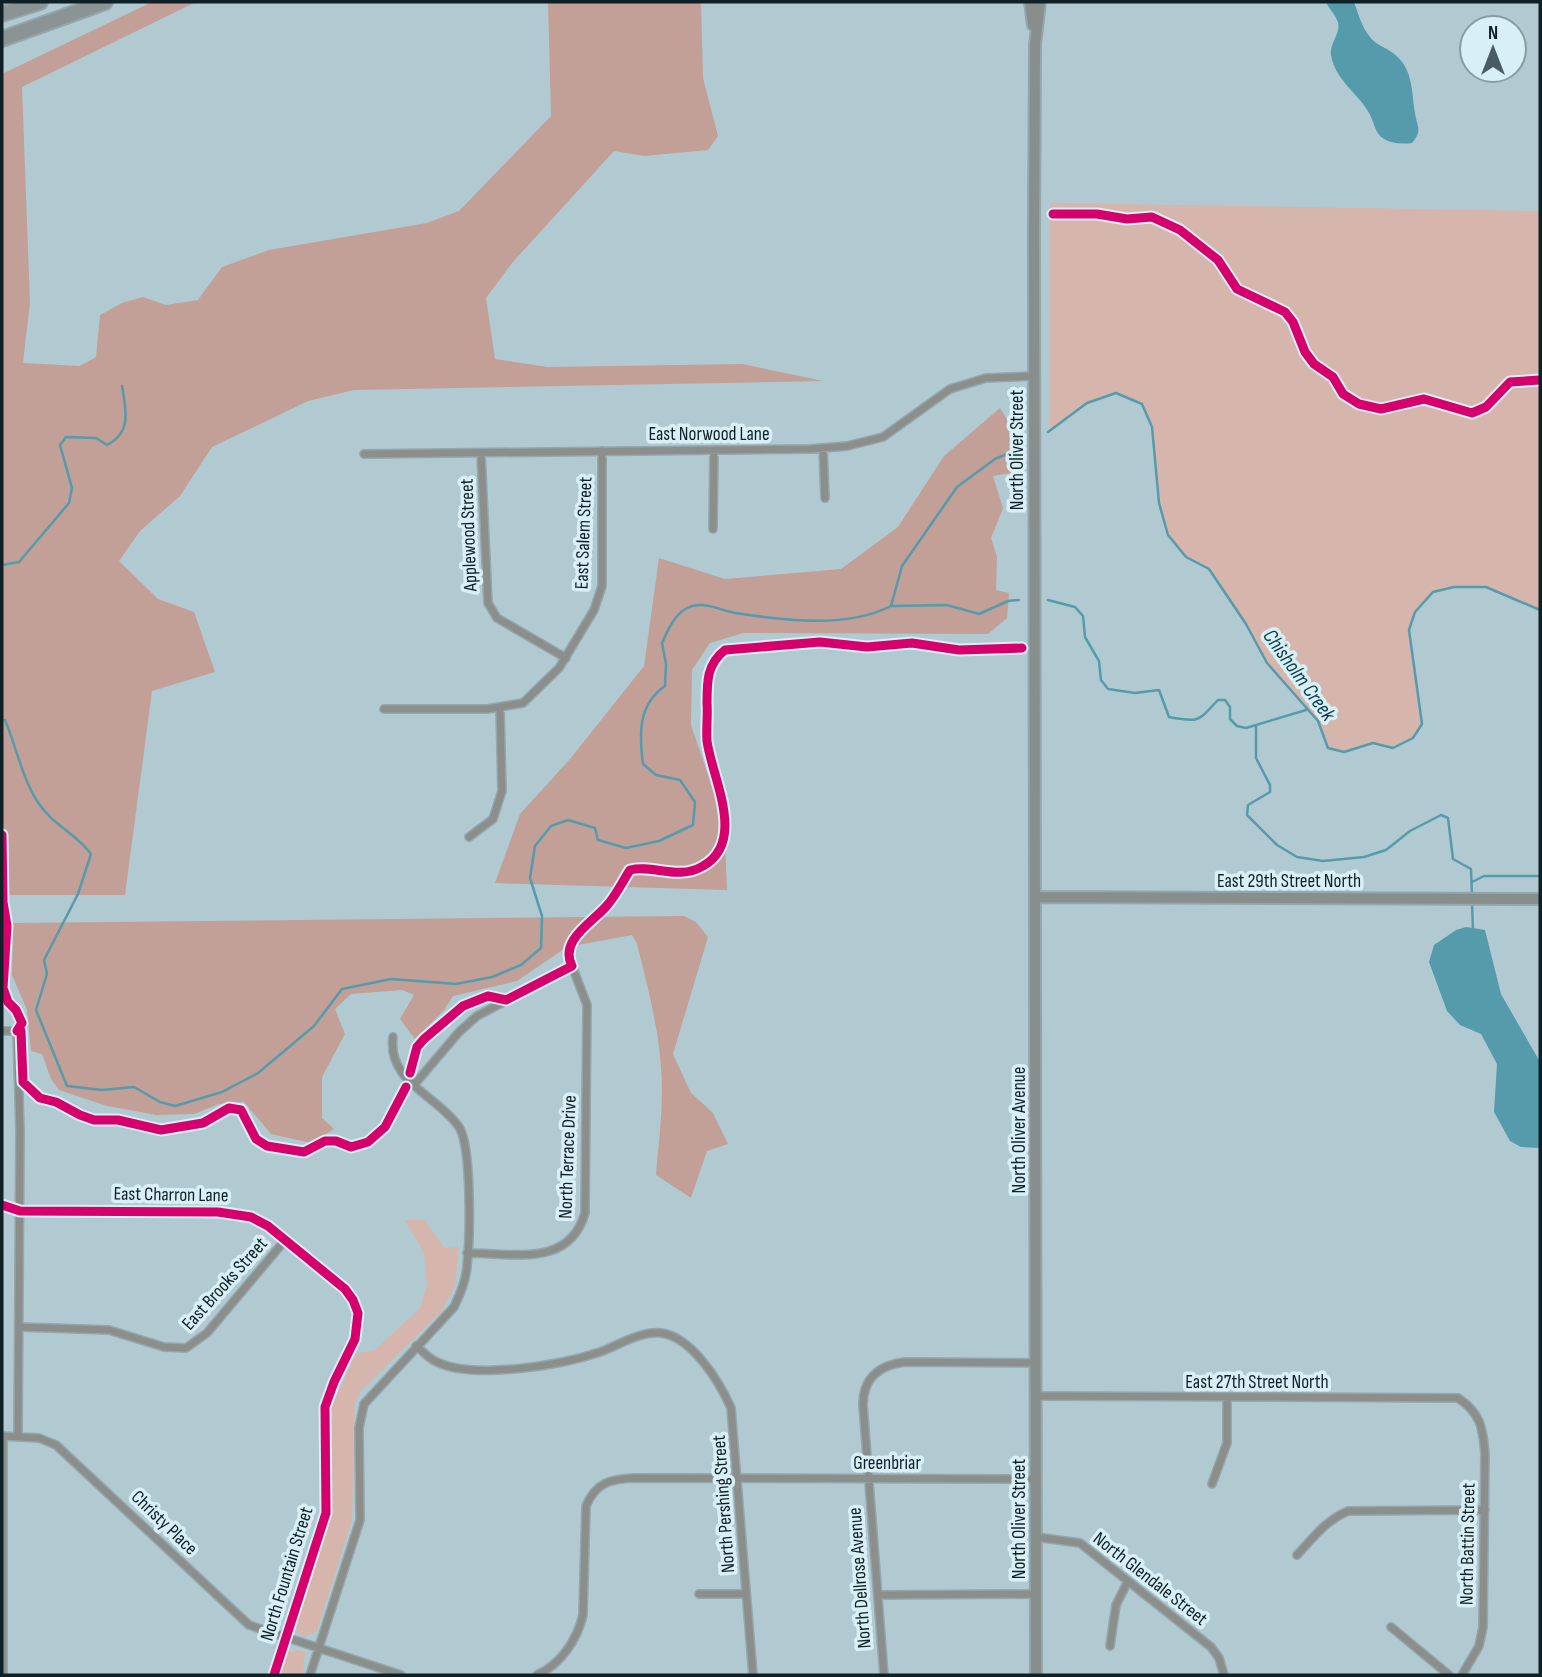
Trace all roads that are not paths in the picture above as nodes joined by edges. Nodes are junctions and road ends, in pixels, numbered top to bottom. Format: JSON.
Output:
{"nodes":[{"id":1,"x":40,"y":2,"type":"edge"},
{"id":2,"x":104,"y":2,"type":"edge"},
{"id":3,"x":1030,"y":2,"type":"edge"},
{"id":4,"x":1040,"y":2,"type":"edge"},
{"id":5,"x":2,"y":14,"type":"edge"},
{"id":6,"x":2,"y":39,"type":"edge"},
{"id":7,"x":1035,"y":45,"type":"junction"},
{"id":8,"x":1034,"y":376,"type":"junction"},
{"id":9,"x":823,"y":448,"type":"junction"},
{"id":10,"x":714,"y":450,"type":"junction"},
{"id":11,"x":602,"y":451,"type":"junction"},
{"id":12,"x":481,"y":453,"type":"junction"},
{"id":13,"x":364,"y":454,"type":"dead end"},
{"id":14,"x":825,"y":498,"type":"dead end"},
{"id":15,"x":713,"y":529,"type":"dead end"},
{"id":16,"x":566,"y":658,"type":"junction"},
{"id":17,"x":500,"y":708,"type":"junction"},
{"id":18,"x":384,"y":709,"type":"dead end"},
{"id":19,"x":469,"y":837,"type":"dead end"},
{"id":20,"x":1037,"y":897,"type":"junction"},
{"id":21,"x":1540,"y":899,"type":"edge"},
{"id":22,"x":2,"y":1031,"type":"edge"},
{"id":23,"x":393,"y":1037,"type":"dead end"},
{"id":24,"x":414,"y":1085,"type":"junction"},
{"id":25,"x":2,"y":1205,"type":"edge"},
{"id":26,"x":20,"y":1211,"type":"junction"},
{"id":27,"x":286,"y":1239,"type":"junction"},
{"id":28,"x":467,"y":1253,"type":"junction"},
{"id":29,"x":358,"y":1321,"type":"joint"},
{"id":30,"x":19,"y":1327,"type":"junction"},
{"id":31,"x":416,"y":1346,"type":"junction"},
{"id":32,"x":1037,"y":1363,"type":"junction"},
{"id":33,"x":1036,"y":1396,"type":"junction"},
{"id":34,"x":1227,"y":1397,"type":"junction"},
{"id":35,"x":1474,"y":1410,"type":"joint"},
{"id":36,"x":2,"y":1436,"type":"edge"},
{"id":37,"x":18,"y":1436,"type":"junction"},
{"id":38,"x":738,"y":1479,"type":"junction"},
{"id":39,"x":869,"y":1479,"type":"junction"},
{"id":40,"x":1036,"y":1479,"type":"junction"},
{"id":41,"x":1212,"y":1484,"type":"dead end"},
{"id":42,"x":1485,"y":1510,"type":"junction"},
{"id":43,"x":1036,"y":1537,"type":"junction"},
{"id":44,"x":1297,"y":1555,"type":"dead end"},
{"id":45,"x":1128,"y":1581,"type":"junction"},
{"id":46,"x":699,"y":1594,"type":"dead end"},
{"id":47,"x":747,"y":1594,"type":"junction"},
{"id":48,"x":1036,"y":1594,"type":"junction"},
{"id":49,"x":878,"y":1595,"type":"junction"},
{"id":50,"x":1391,"y":1627,"type":"dead end"},
{"id":51,"x":286,"y":1638,"type":"junction"},
{"id":52,"x":1110,"y":1646,"type":"dead end"},
{"id":53,"x":318,"y":1649,"type":"junction"},
{"id":54,"x":3,"y":1675,"type":"edge"},
{"id":55,"x":274,"y":1675,"type":"edge"},
{"id":56,"x":310,"y":1675,"type":"edge"},
{"id":57,"x":401,"y":1675,"type":"edge"},
{"id":58,"x":537,"y":1675,"type":"edge"},
{"id":59,"x":753,"y":1675,"type":"edge"},
{"id":60,"x":884,"y":1675,"type":"edge"},
{"id":61,"x":1036,"y":1675,"type":"edge"},
{"id":62,"x":1224,"y":1675,"type":"edge"},
{"id":63,"x":1449,"y":1675,"type":"edge"},
{"id":64,"x":1462,"y":1675,"type":"edge"}],
"edges":[{"from":1,"to":5,"type":"highway"},
{"from":2,"to":6,"type":"highway"},
{"from":3,"to":7,"type":"main road"},
{"from":4,"to":7,"type":"main road","name":"North Oliver Street"},
{"from":7,"to":8,"type":"main road","name":"North Oliver Street"},
{"from":8,"to":9,"type":"street","name":"East Norwood Lane"},
{"from":8,"to":20,"type":"main road","name":"North Oliver Street"},
{"from":9,"to":10,"type":"street","name":"East Norwood Lane"},
{"from":9,"to":14,"type":"street"},
{"from":10,"to":11,"type":"street","name":"East Norwood Lane"},
{"from":10,"to":15,"type":"street"},
{"from":11,"to":12,"type":"street","name":"East Norwood Lane"},
{"from":11,"to":16,"type":"street","name":"East Salem Street"},
{"from":12,"to":13,"type":"street","name":"East Norwood Lane"},
{"from":12,"to":16,"type":"street","name":"Applewood Street"},
{"from":16,"to":17,"type":"street","name":"East Salem Street"},
{"from":17,"to":18,"type":"street","name":"East Salem Street"},
{"from":17,"to":19,"type":"street"},
{"from":20,"to":21,"type":"main road","name":"East 29th Street North"},
{"from":20,"to":32,"type":"main road","name":"North Oliver Avenue"},
{"from":22,"to":26,"type":"street"},
{"from":23,"to":24,"type":"street"},
{"from":24,"to":28,"type":"street"},
{"from":24,"to":28,"type":"street","name":"North Terrace Drive"},
{"from":25,"to":26,"type":"street","name":"East Charron Lane"},
{"from":26,"to":27,"type":"street","name":"East Charron Lane"},
{"from":26,"to":30,"type":"street"},
{"from":27,"to":29,"type":"street","name":"East Charron Lane"},
{"from":27,"to":30,"type":"street","name":"East Brooks Street"},
{"from":28,"to":31,"type":"street"},
{"from":29,"to":51,"type":"street","name":"North Fountain Street"},
{"from":30,"to":37,"type":"street"},
{"from":31,"to":38,"type":"street","name":"North Pershing Street"},
{"from":31,"to":53,"type":"street"},
{"from":32,"to":33,"type":"main road","name":"North Oliver Street"},
{"from":32,"to":39,"type":"street","name":"North Dellrose Avenue"},
{"from":33,"to":34,"type":"street","name":"East 27th Street North"},
{"from":33,"to":40,"type":"main road","name":"North Oliver Street"},
{"from":34,"to":35,"type":"street","name":"East 27th Street North"},
{"from":34,"to":41,"type":"street"},
{"from":35,"to":42,"type":"street","name":"North Battin Street"},
{"from":36,"to":37,"type":"street"},
{"from":36,"to":54,"type":"street"},
{"from":37,"to":51,"type":"street","name":"Christy Place"},
{"from":38,"to":39,"type":"street","name":"Greenbriar"},
{"from":38,"to":47,"type":"street","name":"North Pershing Street"},
{"from":38,"to":58,"type":"street","name":"Greenbriar"},
{"from":39,"to":40,"type":"street","name":"Greenbriar"},
{"from":39,"to":49,"type":"street","name":"North Dellrose Avenue"},
{"from":40,"to":43,"type":"main road","name":"North Oliver Street"},
{"from":42,"to":44,"type":"street"},
{"from":42,"to":64,"type":"street","name":"North Battin Street"},
{"from":43,"to":45,"type":"street","name":"North Glendale Street"},
{"from":43,"to":48,"type":"main road","name":"North Oliver Street"},
{"from":45,"to":52,"type":"street"},
{"from":45,"to":62,"type":"street","name":"North Glendale Street"},
{"from":46,"to":47,"type":"street"},
{"from":47,"to":59,"type":"street","name":"North Pershing Street"},
{"from":48,"to":49,"type":"street"},
{"from":48,"to":61,"type":"main road","name":"North Oliver Street"},
{"from":49,"to":60,"type":"street","name":"North Dellrose Avenue"},
{"from":50,"to":63,"type":"street"},
{"from":51,"to":53,"type":"street","name":"Christy Place"},
{"from":51,"to":55,"type":"street","name":"North Fountain Street"},
{"from":53,"to":56,"type":"street"},
{"from":53,"to":57,"type":"street","name":"Christy Place"}]}
